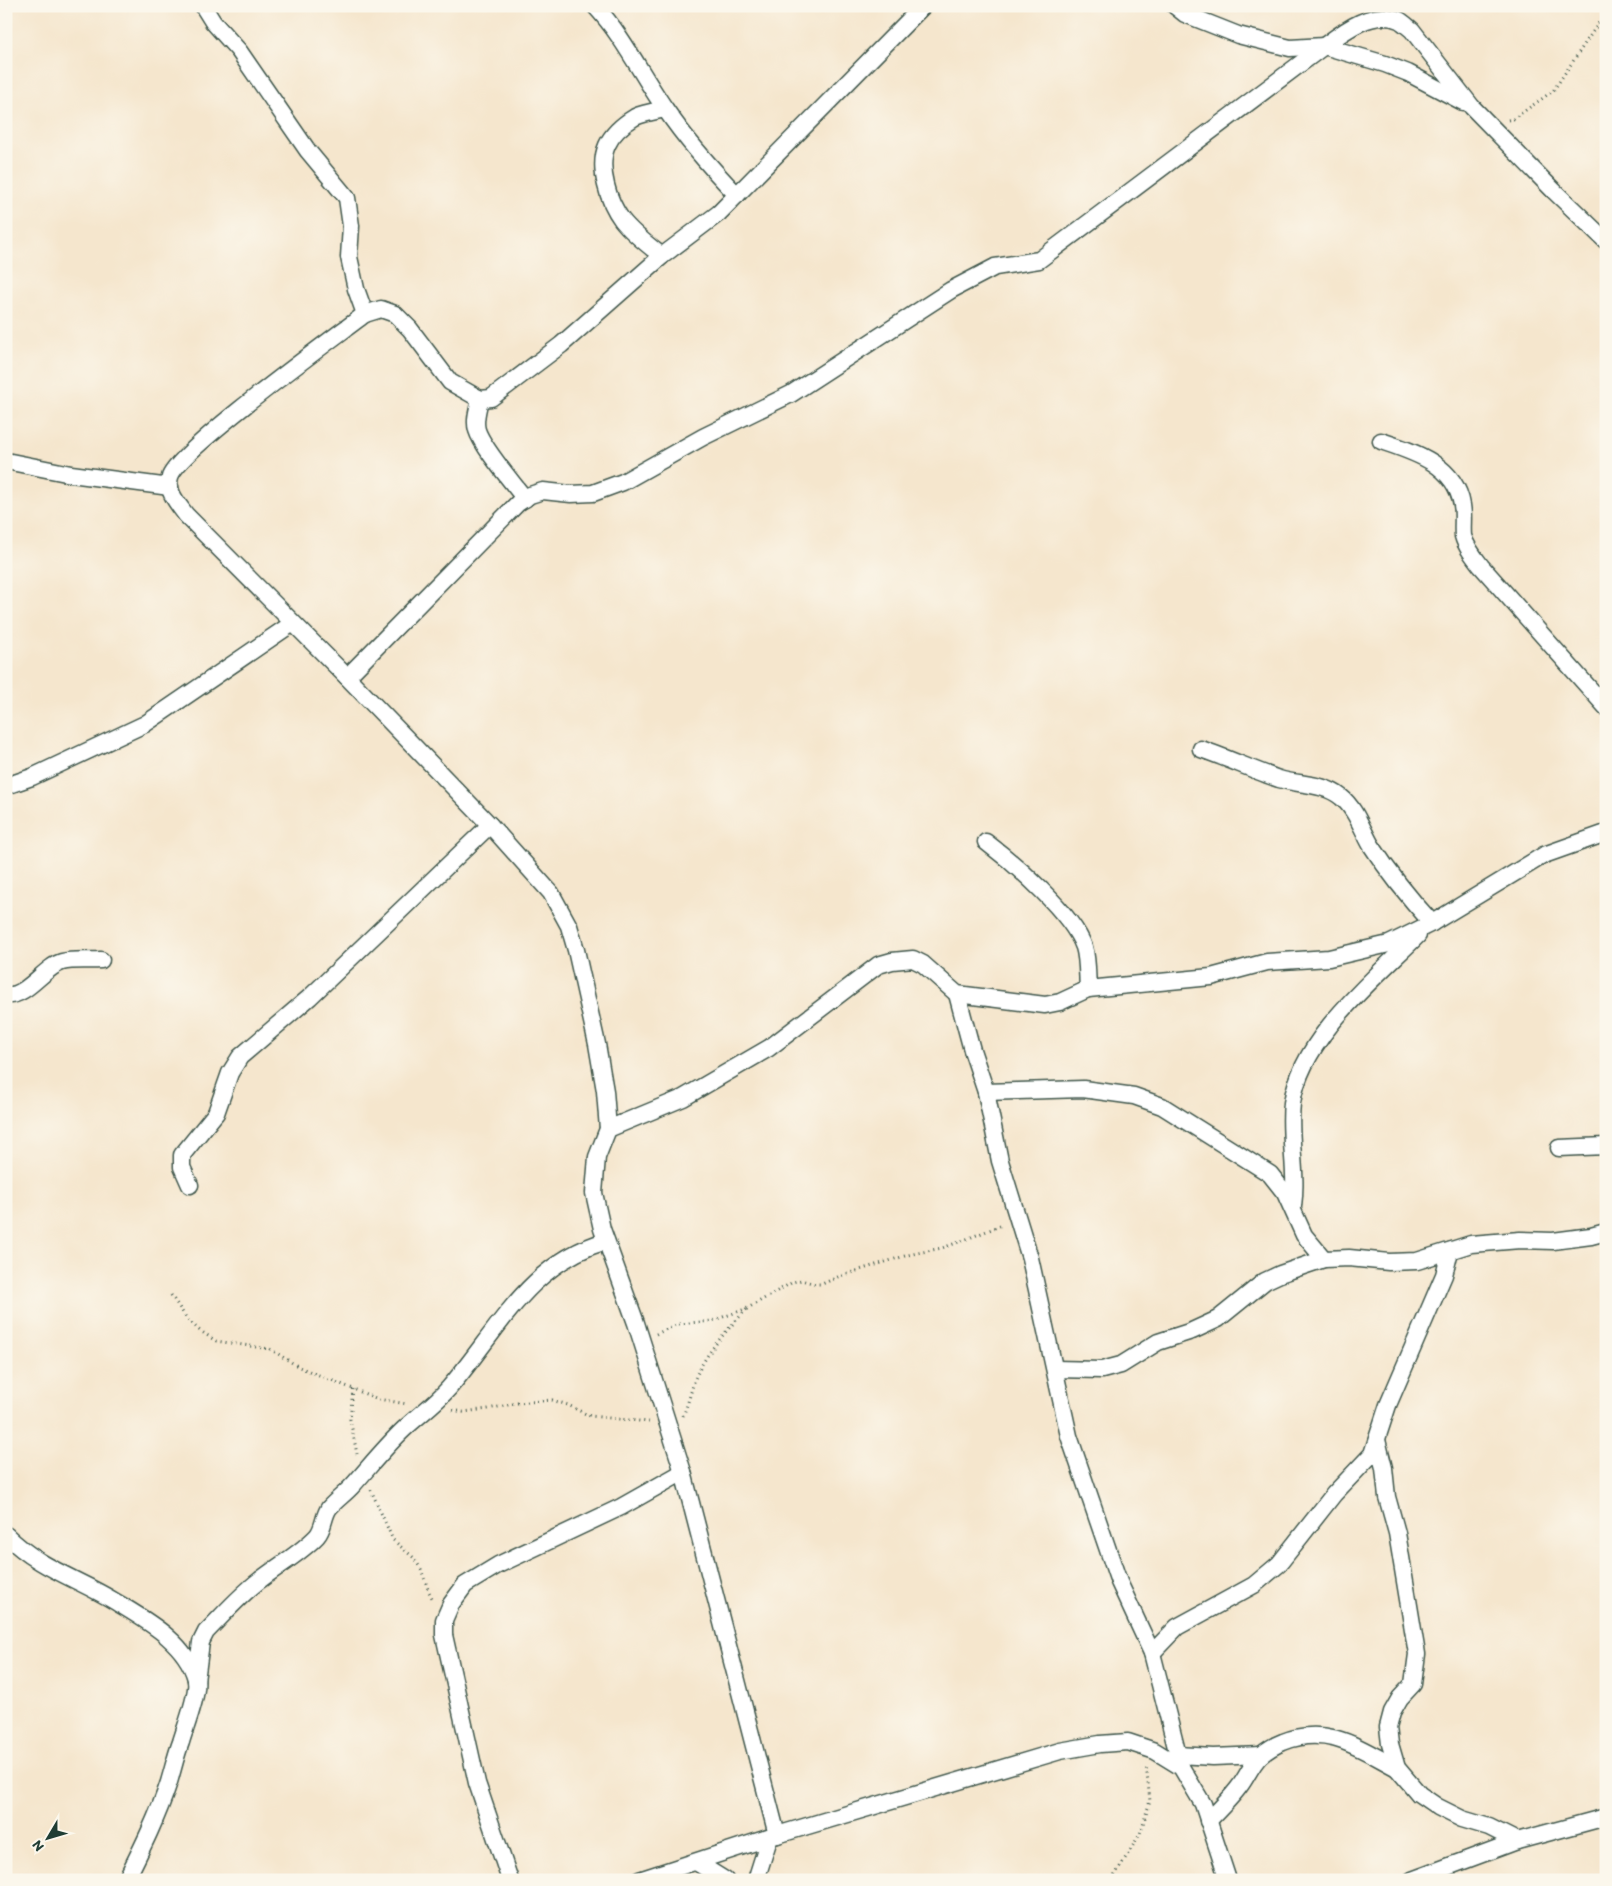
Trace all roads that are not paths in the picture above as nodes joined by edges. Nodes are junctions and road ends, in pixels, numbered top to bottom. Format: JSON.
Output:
{"nodes":[{"id":1,"x":203,"y":6,"type":"edge"},
{"id":2,"x":595,"y":6,"type":"edge"},
{"id":3,"x":922,"y":6,"type":"edge"},
{"id":4,"x":1175,"y":6,"type":"edge"},
{"id":5,"x":1324,"y":46,"type":"junction"},
{"id":6,"x":1472,"y":107,"type":"junction"},
{"id":7,"x":665,"y":109,"type":"junction"},
{"id":8,"x":737,"y":195,"type":"junction"},
{"id":9,"x":1606,"y":241,"type":"edge"},
{"id":10,"x":662,"y":256,"type":"junction"},
{"id":11,"x":365,"y":314,"type":"junction"},
{"id":12,"x":480,"y":399,"type":"junction"},
{"id":13,"x":1381,"y":441,"type":"dead end"},
{"id":14,"x":6,"y":461,"type":"edge"},
{"id":15,"x":170,"y":487,"type":"junction"},
{"id":16,"x":525,"y":499,"type":"junction"},
{"id":17,"x":293,"y":624,"type":"junction"},
{"id":18,"x":347,"y":677,"type":"junction"},
{"id":19,"x":1606,"y":708,"type":"edge"},
{"id":20,"x":1201,"y":749,"type":"dead end"},
{"id":21,"x":6,"y":786,"type":"edge"},
{"id":22,"x":490,"y":825,"type":"junction"},
{"id":23,"x":1606,"y":833,"type":"edge"},
{"id":24,"x":986,"y":842,"type":"dead end"},
{"id":25,"x":1429,"y":925,"type":"junction"},
{"id":26,"x":102,"y":960,"type":"dead end"},
{"id":27,"x":1088,"y":989,"type":"junction"},
{"id":28,"x":957,"y":994,"type":"junction"},
{"id":29,"x":6,"y":995,"type":"edge"},
{"id":30,"x":986,"y":1092,"type":"junction"},
{"id":31,"x":608,"y":1129,"type":"junction"},
{"id":32,"x":1606,"y":1146,"type":"edge"},
{"id":33,"x":1559,"y":1148,"type":"dead end"},
{"id":34,"x":190,"y":1185,"type":"dead end"},
{"id":35,"x":1293,"y":1206,"type":"junction"},
{"id":36,"x":1606,"y":1232,"type":"edge"},
{"id":37,"x":606,"y":1241,"type":"junction"},
{"id":38,"x":1450,"y":1251,"type":"junction"},
{"id":39,"x":1324,"y":1259,"type":"junction"},
{"id":40,"x":1055,"y":1368,"type":"junction"},
{"id":41,"x":1377,"y":1440,"type":"junction"},
{"id":42,"x":683,"y":1472,"type":"junction"},
{"id":43,"x":6,"y":1535,"type":"edge"},
{"id":44,"x":1152,"y":1653,"type":"junction"},
{"id":45,"x":196,"y":1681,"type":"junction"},
{"id":46,"x":1261,"y":1755,"type":"junction"},
{"id":47,"x":1180,"y":1761,"type":"junction"},
{"id":48,"x":1397,"y":1768,"type":"junction"},
{"id":49,"x":1606,"y":1817,"type":"edge"},
{"id":50,"x":1208,"y":1821,"type":"junction"},
{"id":51,"x":773,"y":1837,"type":"junction"},
{"id":52,"x":1516,"y":1841,"type":"junction"},
{"id":53,"x":696,"y":1862,"type":"junction"},
{"id":54,"x":126,"y":1880,"type":"edge"},
{"id":55,"x":510,"y":1880,"type":"edge"},
{"id":56,"x":639,"y":1880,"type":"edge"},
{"id":57,"x":725,"y":1880,"type":"edge"},
{"id":58,"x":756,"y":1880,"type":"edge"},
{"id":59,"x":1228,"y":1880,"type":"edge"},
{"id":60,"x":1412,"y":1880,"type":"edge"}],
"edges":[{"from":1,"to":11,"type":"street"},
{"from":2,"to":7,"type":"street"},
{"from":3,"to":8,"type":"street"},
{"from":4,"to":5,"type":"street"},
{"from":5,"to":6,"type":"street"},
{"from":5,"to":6,"type":"street"},
{"from":5,"to":16,"type":"street"},
{"from":6,"to":9,"type":"street"},
{"from":7,"to":8,"type":"street"},
{"from":7,"to":10,"type":"street"},
{"from":8,"to":10,"type":"street"},
{"from":10,"to":12,"type":"street"},
{"from":11,"to":12,"type":"street"},
{"from":11,"to":15,"type":"street"},
{"from":12,"to":16,"type":"street"},
{"from":13,"to":19,"type":"street"},
{"from":14,"to":15,"type":"street"},
{"from":15,"to":17,"type":"street"},
{"from":16,"to":18,"type":"street"},
{"from":17,"to":18,"type":"street"},
{"from":17,"to":21,"type":"street"},
{"from":18,"to":22,"type":"street"},
{"from":20,"to":25,"type":"street"},
{"from":22,"to":31,"type":"street"},
{"from":22,"to":34,"type":"street"},
{"from":23,"to":25,"type":"street"},
{"from":24,"to":27,"type":"street"},
{"from":25,"to":27,"type":"street"},
{"from":25,"to":35,"type":"street"},
{"from":26,"to":29,"type":"street"},
{"from":27,"to":28,"type":"street"},
{"from":28,"to":30,"type":"street"},
{"from":28,"to":31,"type":"street"},
{"from":30,"to":35,"type":"street"},
{"from":30,"to":40,"type":"street"},
{"from":31,"to":37,"type":"street"},
{"from":32,"to":33,"type":"street"},
{"from":35,"to":39,"type":"street"},
{"from":36,"to":38,"type":"street"},
{"from":37,"to":42,"type":"street"},
{"from":37,"to":45,"type":"street"},
{"from":38,"to":39,"type":"street"},
{"from":38,"to":41,"type":"street"},
{"from":39,"to":40,"type":"street"},
{"from":40,"to":44,"type":"street"},
{"from":41,"to":44,"type":"street"},
{"from":41,"to":48,"type":"street"},
{"from":42,"to":51,"type":"street"},
{"from":42,"to":55,"type":"street"},
{"from":43,"to":45,"type":"street"},
{"from":44,"to":47,"type":"street"},
{"from":45,"to":54,"type":"street"},
{"from":46,"to":47,"type":"street"},
{"from":46,"to":48,"type":"street"},
{"from":46,"to":50,"type":"street"},
{"from":47,"to":50,"type":"street"},
{"from":47,"to":51,"type":"street"},
{"from":48,"to":52,"type":"street"},
{"from":49,"to":52,"type":"street"},
{"from":50,"to":59,"type":"street"},
{"from":51,"to":53,"type":"street"},
{"from":51,"to":58,"type":"street"},
{"from":52,"to":60,"type":"street"},
{"from":53,"to":56,"type":"street"},
{"from":53,"to":57,"type":"street"}]}
